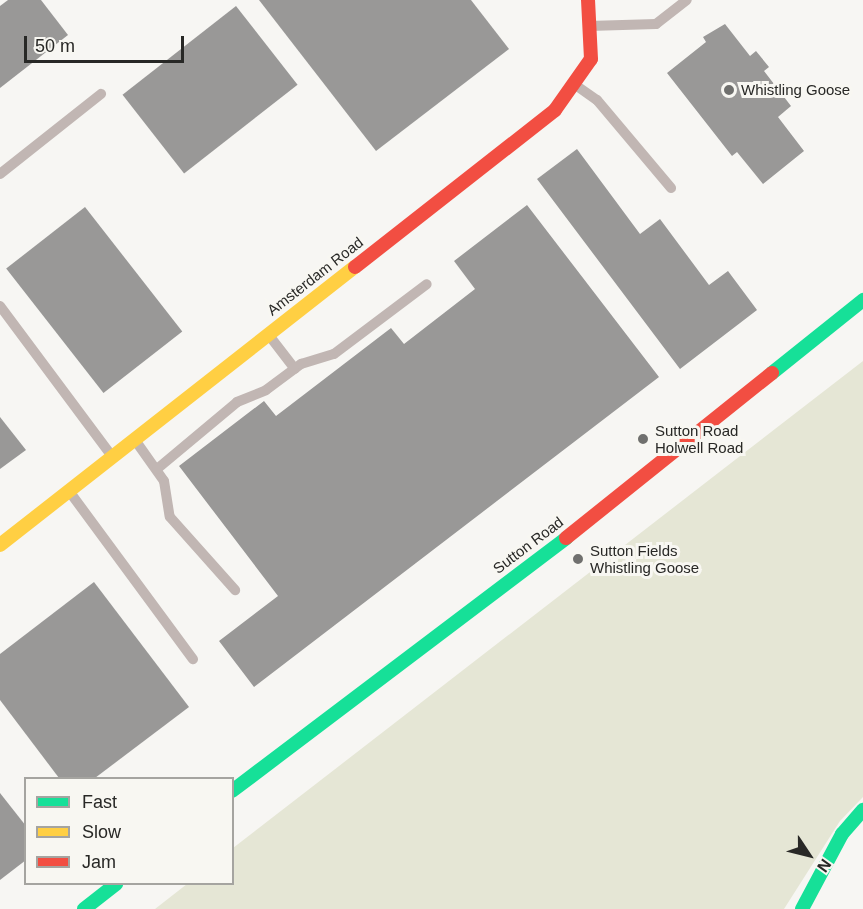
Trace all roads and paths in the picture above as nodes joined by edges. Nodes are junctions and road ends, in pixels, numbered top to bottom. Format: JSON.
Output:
{"nodes":[{"id":1,"x":588,"y":0,"type":"edge"},
{"id":2,"x":687,"y":0,"type":"edge"},
{"id":3,"x":589,"y":26,"type":"junction"},
{"id":4,"x":573,"y":84,"type":"junction"},
{"id":5,"x":101,"y":94,"type":"dead end"},
{"id":6,"x":0,"y":174,"type":"edge"},
{"id":7,"x":671,"y":188,"type":"dead end"},
{"id":8,"x":427,"y":285,"type":"dead end"},
{"id":9,"x":863,"y":300,"type":"edge"},
{"id":10,"x":0,"y":306,"type":"edge"},
{"id":11,"x":863,"y":311,"type":"edge"},
{"id":12,"x":839,"y":318,"type":"junction"},
{"id":13,"x":268,"y":334,"type":"junction"},
{"id":14,"x":295,"y":369,"type":"junction"},
{"id":15,"x":134,"y":440,"type":"junction"},
{"id":16,"x":113,"y":456,"type":"junction"},
{"id":17,"x":157,"y":470,"type":"junction"},
{"id":18,"x":69,"y":491,"type":"junction"},
{"id":19,"x":0,"y":545,"type":"edge"},
{"id":20,"x":234,"y":591,"type":"dead end"},
{"id":21,"x":193,"y":659,"type":"dead end"},
{"id":22,"x":234,"y":789,"type":"edge"},
{"id":23,"x":863,"y":810,"type":"edge"},
{"id":24,"x":115,"y":885,"type":"edge"},
{"id":25,"x":84,"y":909,"type":"edge"},
{"id":26,"x":802,"y":909,"type":"edge"}],
"edges":[{"from":1,"to":3,"type":"street","name":"Amsterdam Road"},
{"from":2,"to":3,"type":"lane"},
{"from":3,"to":4,"type":"street","name":"Amsterdam Road"},
{"from":4,"to":7,"type":"lane"},
{"from":4,"to":13,"type":"street","name":"Amsterdam Road"},
{"from":5,"to":6,"type":"lane"},
{"from":8,"to":14,"type":"lane"},
{"from":9,"to":12,"type":"street","name":"Sutton Road"},
{"from":10,"to":16,"type":"lane"},
{"from":11,"to":12,"type":"street","name":"Sutton Road"},
{"from":12,"to":22,"type":"street","name":"Sutton Road"},
{"from":13,"to":14,"type":"lane"},
{"from":13,"to":15,"type":"street","name":"Amsterdam Road"},
{"from":14,"to":17,"type":"lane"},
{"from":15,"to":16,"type":"street","name":"Amsterdam Road"},
{"from":15,"to":17,"type":"lane"},
{"from":16,"to":18,"type":"street","name":"Amsterdam Road"},
{"from":17,"to":20,"type":"lane"},
{"from":18,"to":19,"type":"street","name":"Amsterdam Road"},
{"from":18,"to":21,"type":"lane"},
{"from":23,"to":26,"type":"street"},
{"from":24,"to":25,"type":"street"}]}
